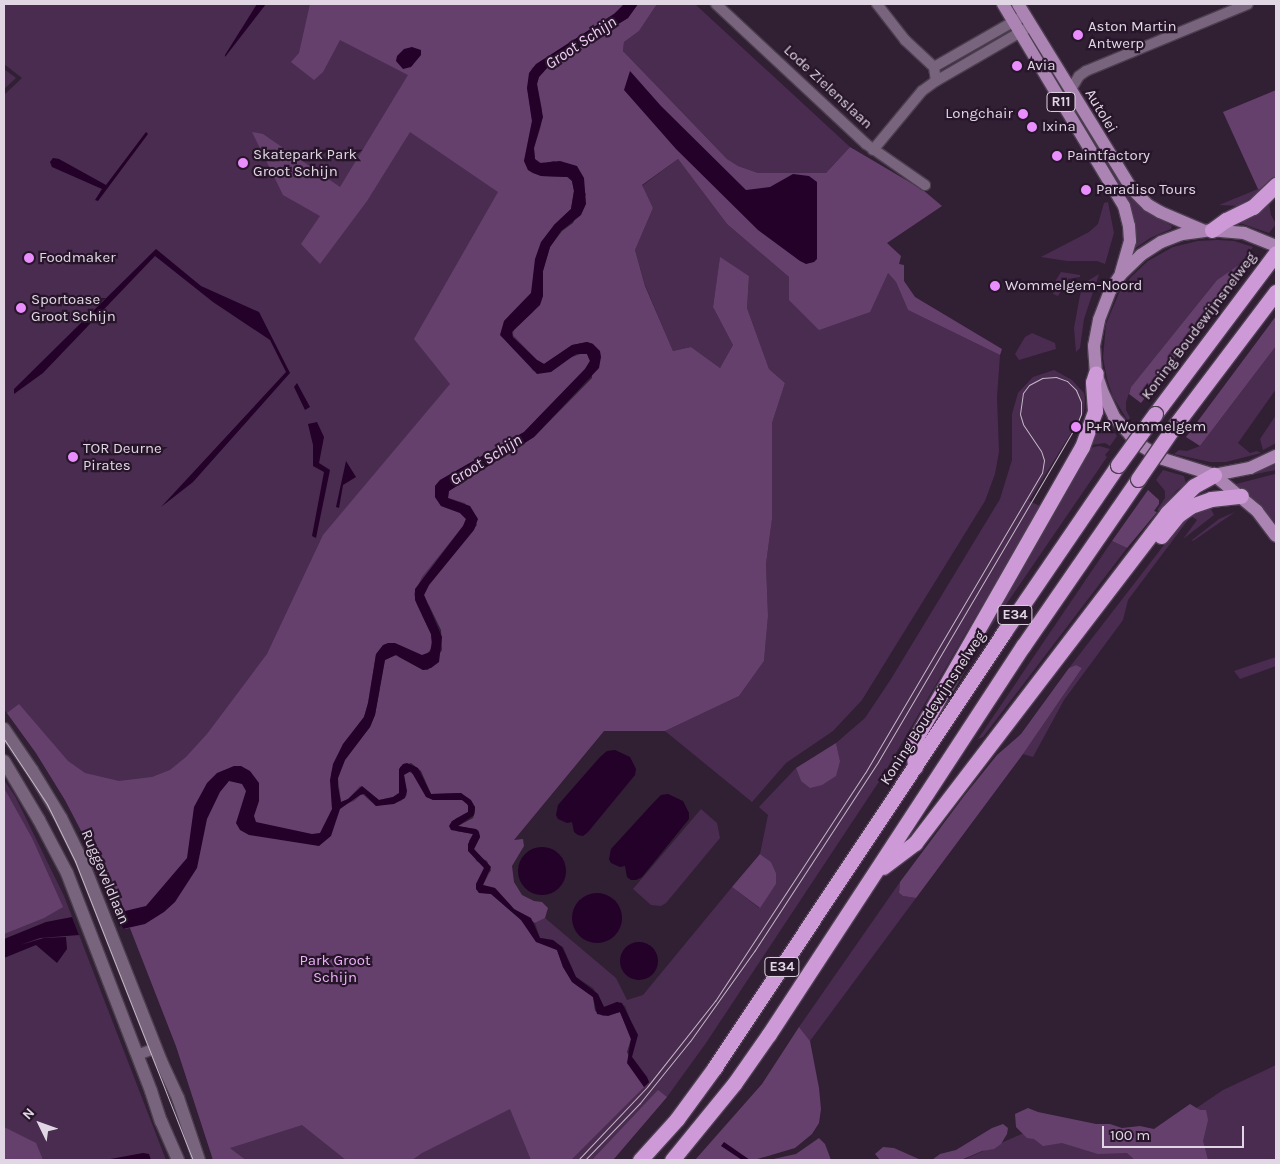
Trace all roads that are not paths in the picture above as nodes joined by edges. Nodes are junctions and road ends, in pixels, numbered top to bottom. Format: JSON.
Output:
{"nodes":[{"id":1,"x":718,"y":4,"type":"edge"},
{"id":2,"x":877,"y":4,"type":"edge"},
{"id":3,"x":1003,"y":4,"type":"edge"},
{"id":4,"x":1248,"y":4,"type":"edge"},
{"id":5,"x":1021,"y":9,"type":"edge"},
{"id":6,"x":1031,"y":26,"type":"junction"},
{"id":7,"x":1017,"y":27,"type":"junction"},
{"id":8,"x":934,"y":67,"type":"junction"},
{"id":9,"x":936,"y":81,"type":"junction"},
{"id":10,"x":1070,"y":91,"type":"junction"},
{"id":11,"x":873,"y":150,"type":"junction"},
{"id":12,"x":925,"y":185,"type":"dead end"},
{"id":13,"x":1276,"y":185,"type":"edge"},
{"id":14,"x":1207,"y":230,"type":"junction"},
{"id":15,"x":1276,"y":246,"type":"edge"},
{"id":16,"x":1276,"y":253,"type":"edge"},
{"id":17,"x":1121,"y":274,"type":"junction"},
{"id":18,"x":1276,"y":292,"type":"edge"},
{"id":19,"x":1096,"y":373,"type":"junction"},
{"id":20,"x":1276,"y":456,"type":"edge"},
{"id":21,"x":1214,"y":475,"type":"junction"},
{"id":22,"x":1241,"y":496,"type":"junction"},
{"id":23,"x":1276,"y":536,"type":"edge"},
{"id":24,"x":1142,"y":544,"type":"junction"},
{"id":25,"x":4,"y":729,"type":"edge"},
{"id":26,"x":4,"y":761,"type":"edge"},
{"id":27,"x":915,"y":767,"type":"junction"},
{"id":28,"x":874,"y":874,"type":"junction"},
{"id":29,"x":156,"y":1048,"type":"junction"},
{"id":30,"x":137,"y":1056,"type":"junction"},
{"id":31,"x":178,"y":1160,"type":"edge"},
{"id":32,"x":199,"y":1160,"type":"edge"},
{"id":33,"x":640,"y":1160,"type":"edge"},
{"id":34,"x":672,"y":1160,"type":"edge"}],
"edges":[{"from":1,"to":11,"type":"street","name":"Lode Zielenslaan"},
{"from":2,"to":8,"type":"street"},
{"from":3,"to":7,"type":"main road","name":"Autolei","number":"R11"},
{"from":4,"to":10,"type":"street"},
{"from":5,"to":6,"type":"main road","name":"Autolei","number":"R11"},
{"from":5,"to":7,"type":"street"},
{"from":6,"to":7,"type":"street"},
{"from":6,"to":10,"type":"main road","name":"Autolei","number":"R11"},
{"from":7,"to":8,"type":"street"},
{"from":7,"to":9,"type":"street"},
{"from":7,"to":17,"type":"main road","name":"Autolei","number":"R11"},
{"from":8,"to":9,"type":"street"},
{"from":9,"to":11,"type":"street"},
{"from":10,"to":14,"type":"main road","name":"Autolei","number":"R11"},
{"from":11,"to":12,"type":"street","name":"Lode Zielenslaan"},
{"from":13,"to":14,"type":"highway"},
{"from":14,"to":15,"type":"main road","name":"Autolei","number":"R11"},
{"from":14,"to":17,"type":"main road","name":"Autolei","number":"R11"},
{"from":16,"to":27,"type":"highway","name":"Koning Boudewijnsnelweg","number":"E34","bridge":true},
{"from":17,"to":19,"type":"main road","name":"Autolei","number":"R11"},
{"from":18,"to":28,"type":"highway","number":"E34","bridge":true},
{"from":19,"to":21,"type":"main road","name":"Autolei","number":"R11"},
{"from":19,"to":27,"type":"highway"},
{"from":20,"to":21,"type":"main road","name":"Autolei","number":"R11"},
{"from":21,"to":22,"type":"main road","name":"Autolei","number":"R11"},
{"from":21,"to":24,"type":"highway"},
{"from":22,"to":23,"type":"main road","name":"Autolei","number":"R11"},
{"from":22,"to":24,"type":"highway"},
{"from":24,"to":28,"type":"highway"},
{"from":25,"to":29,"type":"street","name":"Ruggeveldlaan"},
{"from":26,"to":30,"type":"street"},
{"from":27,"to":33,"type":"highway","name":"Koning Boudewijnsnelweg","number":"E34"},
{"from":28,"to":34,"type":"highway","number":"E34"},
{"from":29,"to":30,"type":"street"},
{"from":29,"to":32,"type":"street","name":"Ruggeveldlaan"},
{"from":30,"to":31,"type":"street"}]}
